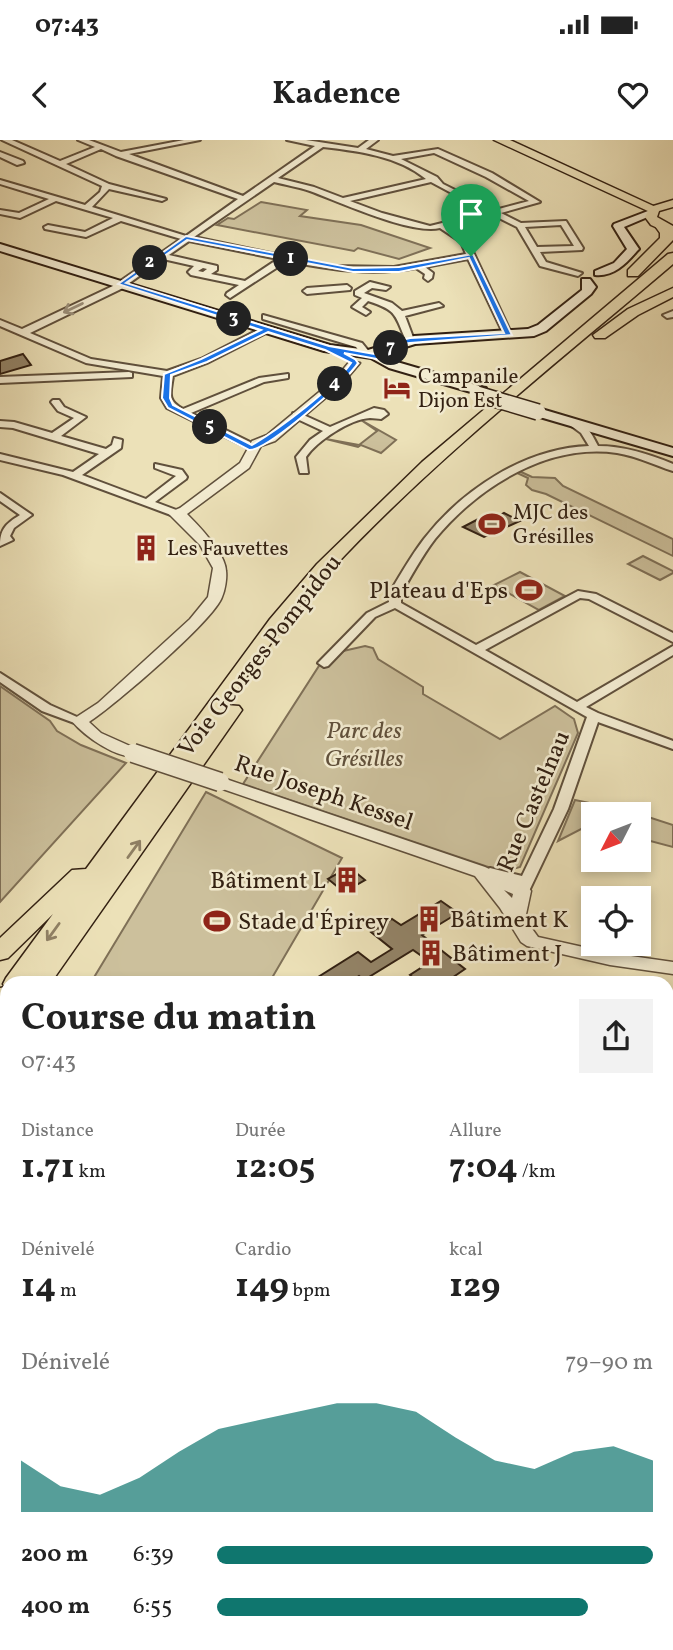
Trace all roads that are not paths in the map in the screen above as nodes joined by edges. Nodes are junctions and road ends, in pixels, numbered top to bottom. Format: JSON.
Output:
{"nodes":[{"id":1,"x":6,"y":140,"type":"edge"},
{"id":2,"x":82,"y":140,"type":"edge"},
{"id":3,"x":196,"y":140,"type":"edge"},
{"id":4,"x":291,"y":140,"type":"edge"},
{"id":5,"x":373,"y":140,"type":"edge"},
{"id":6,"x":500,"y":140,"type":"edge"},
{"id":7,"x":518,"y":140,"type":"edge"},
{"id":8,"x":321,"y":145,"type":"junction"},
{"id":9,"x":21,"y":147,"type":"junction"},
{"id":10,"x":101,"y":147,"type":"junction"},
{"id":11,"x":358,"y":151,"type":"junction"},
{"id":12,"x":1,"y":154,"type":"edge"},
{"id":13,"x":118,"y":154,"type":"junction"},
{"id":14,"x":393,"y":158,"type":"junction"},
{"id":15,"x":20,"y":163,"type":"dead end"},
{"id":16,"x":60,"y":164,"type":"junction"},
{"id":17,"x":272,"y":179,"type":"junction"},
{"id":18,"x":434,"y":179,"type":"junction"},
{"id":19,"x":0,"y":182,"type":"edge"},
{"id":20,"x":106,"y":186,"type":"junction"},
{"id":21,"x":245,"y":198,"type":"junction"},
{"id":22,"x":55,"y":199,"type":"junction"},
{"id":23,"x":162,"y":199,"type":"dead end"},
{"id":24,"x":342,"y":201,"type":"junction"},
{"id":25,"x":673,"y":203,"type":"edge"},
{"id":26,"x":87,"y":208,"type":"junction"},
{"id":27,"x":653,"y":211,"type":"junction"},
{"id":28,"x":0,"y":212,"type":"edge"},
{"id":29,"x":492,"y":214,"type":"junction"},
{"id":30,"x":120,"y":218,"type":"junction"},
{"id":31,"x":625,"y":222,"type":"junction"},
{"id":32,"x":520,"y":225,"type":"junction"},
{"id":33,"x":443,"y":226,"type":"junction"},
{"id":34,"x":48,"y":227,"type":"dead end"},
{"id":35,"x":664,"y":227,"type":"edge"},
{"id":36,"x":186,"y":238,"type":"junction"},
{"id":37,"x":0,"y":247,"type":"edge"},
{"id":38,"x":536,"y":250,"type":"junction"},
{"id":39,"x":160,"y":256,"type":"junction"},
{"id":40,"x":471,"y":256,"type":"junction"},
{"id":41,"x":673,"y":257,"type":"edge"},
{"id":42,"x":286,"y":258,"type":"junction"},
{"id":43,"x":418,"y":266,"type":"junction"},
{"id":44,"x":357,"y":267,"type":"junction"},
{"id":45,"x":673,"y":269,"type":"edge"},
{"id":46,"x":582,"y":277,"type":"junction"},
{"id":47,"x":428,"y":278,"type":"dead end"},
{"id":48,"x":121,"y":284,"type":"junction"},
{"id":49,"x":246,"y":284,"type":"junction"},
{"id":50,"x":386,"y":287,"type":"dead end"},
{"id":51,"x":347,"y":288,"type":"junction"},
{"id":52,"x":307,"y":290,"type":"dead end"},
{"id":53,"x":673,"y":292,"type":"edge"},
{"id":54,"x":358,"y":293,"type":"junction"},
{"id":55,"x":230,"y":295,"type":"dead end"},
{"id":56,"x":368,"y":298,"type":"junction"},
{"id":57,"x":439,"y":306,"type":"dead end"},
{"id":58,"x":366,"y":312,"type":"dead end"},
{"id":59,"x":400,"y":314,"type":"junction"},
{"id":60,"x":0,"y":323,"type":"edge"},
{"id":61,"x":267,"y":323,"type":"junction"},
{"id":62,"x":24,"y":332,"type":"junction"},
{"id":63,"x":508,"y":335,"type":"junction"},
{"id":64,"x":405,"y":342,"type":"junction"},
{"id":65,"x":587,"y":342,"type":"junction"},
{"id":66,"x":368,"y":359,"type":"junction"},
{"id":67,"x":544,"y":365,"type":"junction"},
{"id":68,"x":163,"y":373,"type":"junction"},
{"id":69,"x":285,"y":376,"type":"dead end"},
{"id":70,"x":0,"y":380,"type":"edge"},
{"id":71,"x":56,"y":402,"type":"dead end"},
{"id":72,"x":540,"y":410,"type":"junction"},
{"id":73,"x":181,"y":413,"type":"junction"},
{"id":74,"x":296,"y":415,"type":"junction"},
{"id":75,"x":370,"y":415,"type":"dead end"},
{"id":76,"x":573,"y":423,"type":"junction"},
{"id":77,"x":0,"y":424,"type":"edge"},
{"id":78,"x":331,"y":431,"type":"junction"},
{"id":79,"x":54,"y":437,"type":"junction"},
{"id":80,"x":117,"y":440,"type":"dead end"},
{"id":81,"x":252,"y":446,"type":"junction"},
{"id":82,"x":673,"y":446,"type":"edge"},
{"id":83,"x":595,"y":449,"type":"junction"},
{"id":84,"x":673,"y":452,"type":"edge"},
{"id":85,"x":107,"y":453,"type":"junction"},
{"id":86,"x":0,"y":457,"type":"edge"},
{"id":87,"x":159,"y":466,"type":"dead end"},
{"id":88,"x":673,"y":468,"type":"edge"},
{"id":89,"x":304,"y":471,"type":"dead end"},
{"id":90,"x":74,"y":476,"type":"junction"},
{"id":91,"x":0,"y":496,"type":"edge"},
{"id":92,"x":148,"y":502,"type":"junction"},
{"id":93,"x":181,"y":514,"type":"junction"},
{"id":94,"x":0,"y":543,"type":"edge"},
{"id":95,"x":395,"y":604,"type":"junction"},
{"id":96,"x":673,"y":638,"type":"edge"},
{"id":97,"x":475,"y":650,"type":"junction"},
{"id":98,"x":673,"y":650,"type":"edge"},
{"id":99,"x":324,"y":663,"type":"dead end"},
{"id":100,"x":0,"y":677,"type":"edge"},
{"id":101,"x":577,"y":707,"type":"junction"},
{"id":102,"x":593,"y":716,"type":"junction"},
{"id":103,"x":80,"y":721,"type":"junction"},
{"id":104,"x":673,"y":746,"type":"edge"},
{"id":105,"x":150,"y":797,"type":"junction"},
{"id":106,"x":479,"y":871,"type":"junction"},
{"id":107,"x":524,"y":886,"type":"junction"},
{"id":108,"x":516,"y":919,"type":"junction"},
{"id":109,"x":0,"y":952,"type":"edge"},
{"id":110,"x":673,"y":968,"type":"edge"},
{"id":111,"x":21,"y":976,"type":"edge"},
{"id":112,"x":43,"y":976,"type":"edge"}],
"edges":[{"from":1,"to":9,"type":"street"},
{"from":2,"to":10,"type":"street"},
{"from":3,"to":13,"type":"street"},
{"from":4,"to":8,"type":"street"},
{"from":5,"to":11,"type":"street"},
{"from":6,"to":27,"type":"highway"},
{"from":7,"to":25,"type":"highway"},
{"from":8,"to":11,"type":"street"},
{"from":8,"to":17,"type":"street"},
{"from":9,"to":12,"type":"street"},
{"from":9,"to":16,"type":"street"},
{"from":10,"to":13,"type":"street"},
{"from":10,"to":16,"type":"street"},
{"from":11,"to":14,"type":"street"},
{"from":12,"to":15,"type":"street"},
{"from":13,"to":21,"type":"street"},
{"from":14,"to":18,"type":"street"},
{"from":14,"to":29,"type":"street"},
{"from":16,"to":20,"type":"street"},
{"from":17,"to":21,"type":"street"},
{"from":17,"to":24,"type":"street"},
{"from":18,"to":24,"type":"street"},
{"from":18,"to":29,"type":"street"},
{"from":19,"to":22,"type":"street"},
{"from":20,"to":23,"type":"street"},
{"from":20,"to":26,"type":"street"},
{"from":21,"to":36,"type":"street"},
{"from":22,"to":26,"type":"street"},
{"from":22,"to":28,"type":"street"},
{"from":24,"to":33,"type":"street"},
{"from":25,"to":27,"type":"main road"},
{"from":26,"to":30,"type":"street"},
{"from":27,"to":31,"type":"main road"},
{"from":27,"to":35,"type":"main road"},
{"from":29,"to":32,"type":"street"},
{"from":29,"to":33,"type":"street"},
{"from":30,"to":34,"type":"street"},
{"from":30,"to":36,"type":"street"},
{"from":31,"to":35,"type":"main road"},
{"from":31,"to":46,"type":"main road"},
{"from":32,"to":38,"type":"street"},
{"from":32,"to":38,"type":"street"},
{"from":33,"to":40,"type":"street"},
{"from":35,"to":67,"type":"highway"},
{"from":36,"to":39,"type":"street"},
{"from":36,"to":42,"type":"street"},
{"from":37,"to":48,"type":"main road"},
{"from":38,"to":46,"type":"street"},
{"from":39,"to":48,"type":"street"},
{"from":39,"to":49,"type":"street"},
{"from":40,"to":43,"type":"street"},
{"from":40,"to":63,"type":"street"},
{"from":41,"to":67,"type":"highway","name":"Voie Georges Pompidou"},
{"from":42,"to":44,"type":"street"},
{"from":42,"to":49,"type":"street"},
{"from":43,"to":44,"type":"street"},
{"from":43,"to":47,"type":"street"},
{"from":44,"to":51,"type":"street"},
{"from":45,"to":65,"type":"highway","name":"Voie Georges Pompidou"},
{"from":46,"to":63,"type":"main road"},
{"from":48,"to":61,"type":"main road"},
{"from":48,"to":62,"type":"street","one_way":true},
{"from":49,"to":55,"type":"street"},
{"from":50,"to":54,"type":"street"},
{"from":51,"to":52,"type":"street"},
{"from":51,"to":54,"type":"street"},
{"from":53,"to":65,"type":"highway"},
{"from":54,"to":56,"type":"street"},
{"from":56,"to":58,"type":"street"},
{"from":56,"to":59,"type":"street"},
{"from":57,"to":59,"type":"street"},
{"from":59,"to":64,"type":"street"},
{"from":60,"to":62,"type":"street"},
{"from":61,"to":66,"type":"main road"},
{"from":61,"to":66,"type":"street"},
{"from":61,"to":68,"type":"street"},
{"from":62,"to":68,"type":"street"},
{"from":63,"to":64,"type":"main road"},
{"from":64,"to":66,"type":"main road"},
{"from":112,"to":65,"type":"highway","name":"Voie Georges Pompidou","one_way":true},
{"from":66,"to":72,"type":"main road","bridge":true},
{"from":66,"to":74,"type":"street"},
{"from":67,"to":105,"type":"highway","name":"Voie Georges Pompidou"},
{"from":68,"to":70,"type":"street"},
{"from":68,"to":73,"type":"street"},
{"from":69,"to":73,"type":"street"},
{"from":71,"to":79,"type":"street"},
{"from":72,"to":76,"type":"main road"},
{"from":72,"to":82,"type":"main road"},
{"from":73,"to":81,"type":"street"},
{"from":74,"to":78,"type":"street"},
{"from":74,"to":81,"type":"street"},
{"from":75,"to":78,"type":"street"},
{"from":76,"to":83,"type":"street"},
{"from":76,"to":84,"type":"main road"},
{"from":77,"to":79,"type":"street"},
{"from":78,"to":89,"type":"street"},
{"from":79,"to":85,"type":"street"},
{"from":80,"to":85,"type":"street"},
{"from":81,"to":93,"type":"street"},
{"from":83,"to":88,"type":"street"},
{"from":83,"to":95,"type":"street"},
{"from":85,"to":90,"type":"street"},
{"from":86,"to":90,"type":"street"},
{"from":87,"to":92,"type":"street"},
{"from":90,"to":92,"type":"street"},
{"from":91,"to":94,"type":"street"},
{"from":92,"to":93,"type":"street"},
{"from":93,"to":103,"type":"street"},
{"from":95,"to":97,"type":"street","name":"Rue Castelnau"},
{"from":95,"to":99,"type":"street"},
{"from":96,"to":97,"type":"street"},
{"from":97,"to":101,"type":"street","name":"Rue Castelnau"},
{"from":98,"to":101,"type":"street"},
{"from":100,"to":103,"type":"street"},
{"from":101,"to":102,"type":"street","name":"Rue Castelnau"},
{"from":102,"to":104,"type":"street"},
{"from":102,"to":107,"type":"street","name":"Rue Castelnau"},
{"from":103,"to":106,"type":"street","name":"Rue Joseph Kessel","bridge":true},
{"from":105,"to":109,"type":"highway"},
{"from":105,"to":111,"type":"highway","name":"Voie Georges Pompidou","one_way":true},
{"from":106,"to":107,"type":"street","name":"Rue Joseph Kessel"},
{"from":106,"to":108,"type":"street"},
{"from":107,"to":108,"type":"street","name":"Rue Castelnau"},
{"from":108,"to":110,"type":"street"}]}
